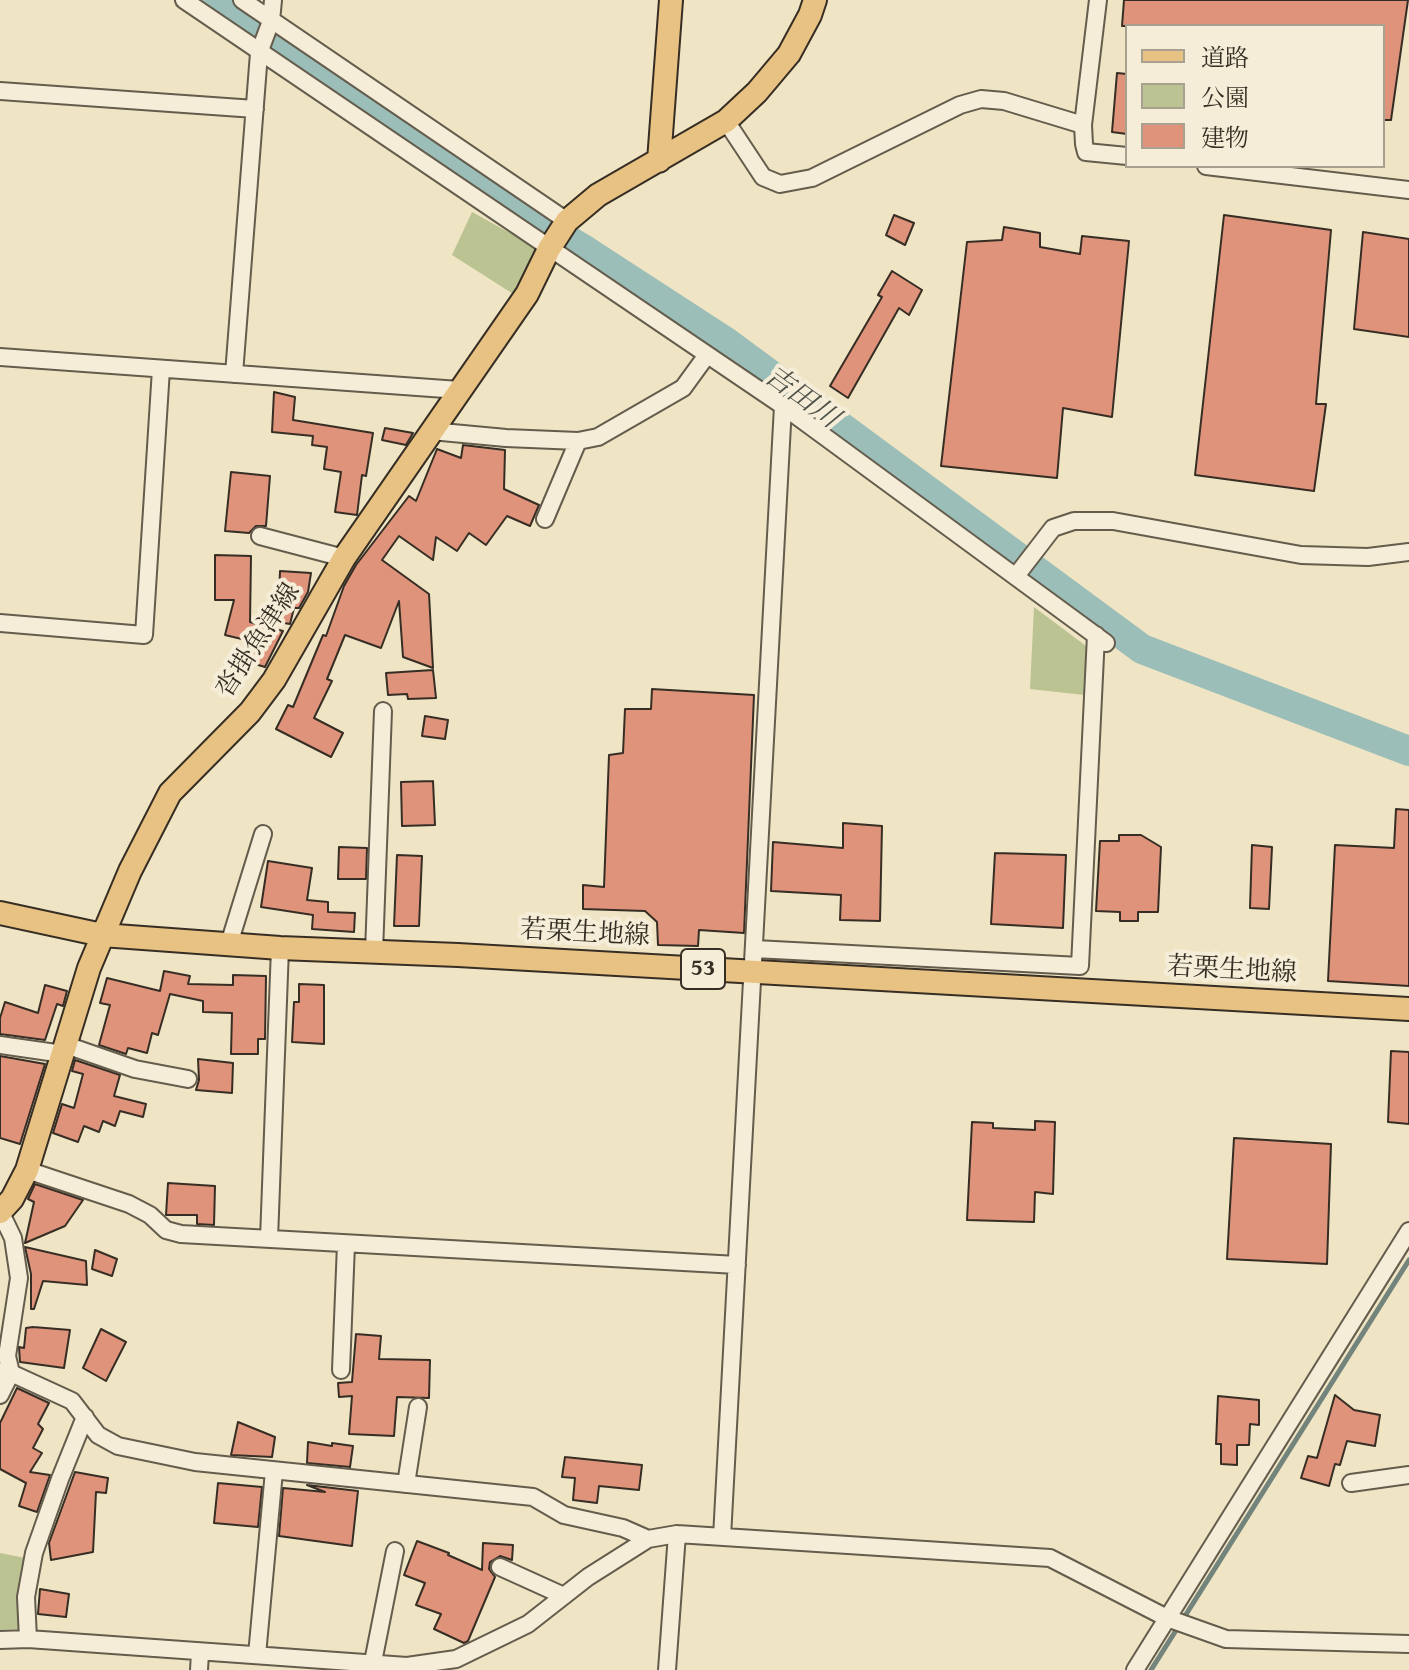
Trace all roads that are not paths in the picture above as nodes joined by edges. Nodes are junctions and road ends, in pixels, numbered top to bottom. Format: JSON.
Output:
{"nodes":[{"id":1,"x":184,"y":0,"type":"edge"},
{"id":2,"x":242,"y":0,"type":"edge"},
{"id":3,"x":273,"y":0,"type":"edge"},
{"id":4,"x":671,"y":0,"type":"edge"},
{"id":5,"x":815,"y":0,"type":"edge"},
{"id":6,"x":1098,"y":0,"type":"edge"},
{"id":7,"x":270,"y":24,"type":"junction"},
{"id":8,"x":260,"y":49,"type":"junction"},
{"id":9,"x":0,"y":91,"type":"edge"},
{"id":10,"x":255,"y":109,"type":"junction"},
{"id":11,"x":726,"y":121,"type":"junction"},
{"id":12,"x":1083,"y":125,"type":"junction"},
{"id":13,"x":1125,"y":156,"type":"edge"},
{"id":14,"x":659,"y":161,"type":"junction"},
{"id":15,"x":1223,"y":168,"type":"edge"},
{"id":16,"x":1409,"y":190,"type":"edge"},
{"id":17,"x":558,"y":235,"type":"junction"},
{"id":18,"x":707,"y":355,"type":"junction"},
{"id":19,"x":0,"y":357,"type":"edge"},
{"id":20,"x":161,"y":369,"type":"junction"},
{"id":21,"x":234,"y":374,"type":"junction"},
{"id":22,"x":459,"y":390,"type":"junction"},
{"id":23,"x":783,"y":406,"type":"junction"},
{"id":24,"x":431,"y":431,"type":"junction"},
{"id":25,"x":578,"y":441,"type":"junction"},
{"id":26,"x":545,"y":519,"type":"dead end"},
{"id":27,"x":260,"y":536,"type":"dead end"},
{"id":28,"x":1409,"y":552,"type":"edge"},
{"id":29,"x":344,"y":558,"type":"junction"},
{"id":30,"x":1016,"y":576,"type":"junction"},
{"id":31,"x":0,"y":623,"type":"edge"},
{"id":32,"x":383,"y":711,"type":"dead end"},
{"id":33,"x":263,"y":834,"type":"dead end"},
{"id":34,"x":0,"y":913,"type":"edge"},
{"id":35,"x":102,"y":935,"type":"junction"},
{"id":36,"x":229,"y":944,"type":"junction"},
{"id":37,"x":280,"y":948,"type":"junction"},
{"id":38,"x":755,"y":949,"type":"junction"},
{"id":39,"x":374,"y":952,"type":"junction"},
{"id":40,"x":754,"y":972,"type":"junction"},
{"id":41,"x":1409,"y":1009,"type":"edge"},
{"id":42,"x":0,"y":1045,"type":"edge"},
{"id":43,"x":64,"y":1050,"type":"junction"},
{"id":44,"x":188,"y":1079,"type":"dead end"},
{"id":45,"x":27,"y":1170,"type":"junction"},
{"id":46,"x":0,"y":1212,"type":"edge"},
{"id":47,"x":1409,"y":1231,"type":"edge"},
{"id":48,"x":269,"y":1239,"type":"junction"},
{"id":49,"x":346,"y":1244,"type":"junction"},
{"id":50,"x":737,"y":1265,"type":"junction"},
{"id":51,"x":341,"y":1370,"type":"dead end"},
{"id":52,"x":6,"y":1372,"type":"edge"},
{"id":53,"x":0,"y":1395,"type":"edge"},
{"id":54,"x":418,"y":1407,"type":"dead end"},
{"id":55,"x":85,"y":1417,"type":"junction"},
{"id":56,"x":274,"y":1471,"type":"junction"},
{"id":57,"x":1409,"y":1475,"type":"edge"},
{"id":58,"x":1351,"y":1483,"type":"dead end"},
{"id":59,"x":406,"y":1484,"type":"junction"},
{"id":60,"x":677,"y":1534,"type":"junction"},
{"id":61,"x":722,"y":1537,"type":"junction"},
{"id":62,"x":648,"y":1539,"type":"junction"},
{"id":63,"x":395,"y":1551,"type":"dead end"},
{"id":64,"x":500,"y":1567,"type":"dead end"},
{"id":65,"x":564,"y":1596,"type":"junction"},
{"id":66,"x":1167,"y":1618,"type":"junction"},
{"id":67,"x":28,"y":1639,"type":"junction"},
{"id":68,"x":0,"y":1640,"type":"edge"},
{"id":69,"x":1409,"y":1644,"type":"edge"},
{"id":70,"x":200,"y":1653,"type":"junction"},
{"id":71,"x":257,"y":1655,"type":"junction"},
{"id":72,"x":373,"y":1662,"type":"junction"},
{"id":73,"x":199,"y":1670,"type":"edge"},
{"id":74,"x":667,"y":1670,"type":"edge"},
{"id":75,"x":1135,"y":1670,"type":"edge"}],
"edges":[{"from":1,"to":8,"type":"street"},
{"from":2,"to":7,"type":"street"},
{"from":3,"to":7,"type":"street"},
{"from":4,"to":14,"type":"main road"},
{"from":5,"to":11,"type":"main road","name":"沓掛魚津線"},
{"from":6,"to":12,"type":"street"},
{"from":7,"to":8,"type":"street"},
{"from":7,"to":17,"type":"street"},
{"from":8,"to":10,"type":"street"},
{"from":8,"to":17,"type":"street"},
{"from":9,"to":10,"type":"street"},
{"from":10,"to":21,"type":"street"},
{"from":11,"to":12,"type":"street"},
{"from":11,"to":14,"type":"main road","name":"沓掛魚津線"},
{"from":12,"to":13,"type":"street"},
{"from":14,"to":17,"type":"main road","name":"沓掛魚津線"},
{"from":15,"to":16,"type":"street"},
{"from":17,"to":18,"type":"street"},
{"from":17,"to":22,"type":"main road","name":"沓掛魚津線"},
{"from":18,"to":23,"type":"street"},
{"from":18,"to":25,"type":"street"},
{"from":19,"to":20,"type":"street"},
{"from":20,"to":21,"type":"street"},
{"from":20,"to":31,"type":"street"},
{"from":21,"to":22,"type":"street"},
{"from":22,"to":24,"type":"main road","name":"沓掛魚津線"},
{"from":23,"to":30,"type":"street"},
{"from":23,"to":38,"type":"street"},
{"from":24,"to":25,"type":"street"},
{"from":24,"to":29,"type":"main road","name":"沓掛魚津線"},
{"from":25,"to":26,"type":"street"},
{"from":27,"to":29,"type":"street"},
{"from":28,"to":30,"type":"street"},
{"from":29,"to":35,"type":"main road","name":"沓掛魚津線"},
{"from":30,"to":38,"type":"street"},
{"from":32,"to":39,"type":"street"},
{"from":33,"to":36,"type":"street"},
{"from":34,"to":35,"type":"main road","name":"若栗生地線","number":"53"},
{"from":35,"to":36,"type":"main road","name":"若栗生地線","number":"53"},
{"from":35,"to":43,"type":"main road","name":"沓掛魚津線"},
{"from":36,"to":37,"type":"main road","name":"若栗生地線","number":"53"},
{"from":37,"to":39,"type":"main road","name":"若栗生地線","number":"53"},
{"from":37,"to":48,"type":"street"},
{"from":38,"to":40,"type":"street"},
{"from":39,"to":40,"type":"main road","name":"若栗生地線","number":"53"},
{"from":40,"to":41,"type":"main road","name":"若栗生地線","number":"53"},
{"from":40,"to":50,"type":"street"},
{"from":42,"to":43,"type":"street"},
{"from":43,"to":44,"type":"street"},
{"from":43,"to":45,"type":"main road","name":"沓掛魚津線"},
{"from":45,"to":46,"type":"main road","name":"沓掛魚津線"},
{"from":45,"to":48,"type":"street"},
{"from":46,"to":52,"type":"street"},
{"from":47,"to":66,"type":"street"},
{"from":48,"to":49,"type":"street"},
{"from":49,"to":50,"type":"street"},
{"from":49,"to":51,"type":"street"},
{"from":50,"to":61,"type":"street"},
{"from":52,"to":53,"type":"street"},
{"from":52,"to":55,"type":"street"},
{"from":54,"to":59,"type":"street"},
{"from":55,"to":56,"type":"street"},
{"from":55,"to":67,"type":"street"},
{"from":56,"to":59,"type":"street"},
{"from":56,"to":71,"type":"street"},
{"from":57,"to":58,"type":"street"},
{"from":59,"to":62,"type":"street"},
{"from":60,"to":61,"type":"street"},
{"from":60,"to":62,"type":"street"},
{"from":60,"to":74,"type":"street"},
{"from":61,"to":66,"type":"street"},
{"from":62,"to":65,"type":"street"},
{"from":63,"to":72,"type":"street"},
{"from":64,"to":65,"type":"street"},
{"from":65,"to":72,"type":"street"},
{"from":66,"to":69,"type":"street"},
{"from":66,"to":75,"type":"street"},
{"from":67,"to":68,"type":"street"},
{"from":67,"to":70,"type":"street"},
{"from":70,"to":71,"type":"street"},
{"from":70,"to":73,"type":"street"},
{"from":71,"to":72,"type":"street"}]}
